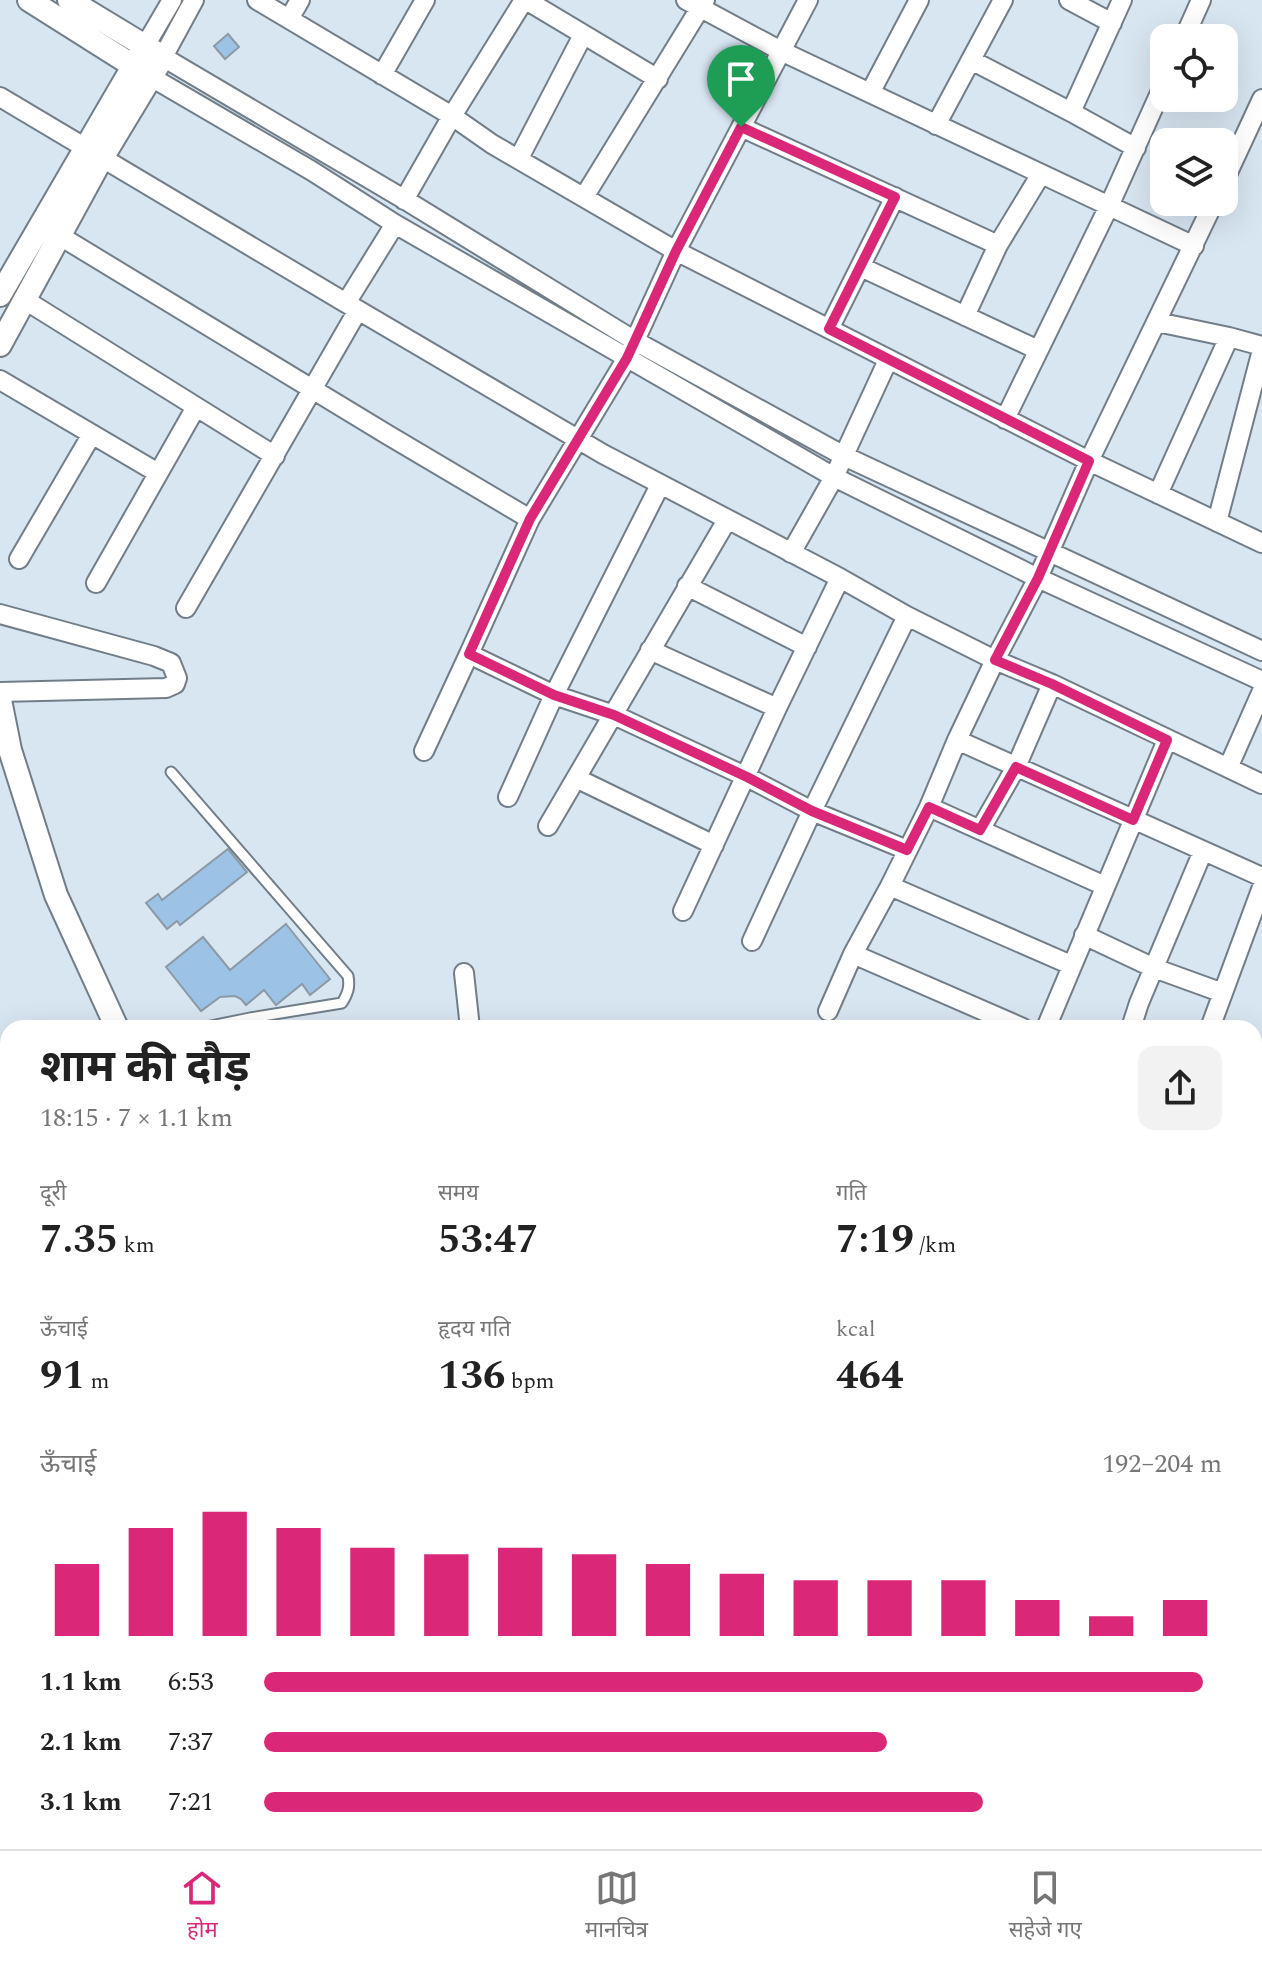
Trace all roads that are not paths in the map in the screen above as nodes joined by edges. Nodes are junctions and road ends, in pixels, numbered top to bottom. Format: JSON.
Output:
{"nodes":[{"id":1,"x":29,"y":0,"type":"edge"},
{"id":2,"x":69,"y":0,"type":"edge"},
{"id":3,"x":172,"y":0,"type":"edge"},
{"id":4,"x":194,"y":0,"type":"edge"},
{"id":5,"x":257,"y":0,"type":"edge"},
{"id":6,"x":300,"y":0,"type":"edge"},
{"id":7,"x":425,"y":0,"type":"edge"},
{"id":8,"x":525,"y":0,"type":"edge"},
{"id":9,"x":808,"y":0,"type":"edge"},
{"id":10,"x":919,"y":0,"type":"edge"},
{"id":11,"x":1003,"y":0,"type":"edge"},
{"id":12,"x":1069,"y":0,"type":"edge"},
{"id":13,"x":1122,"y":0,"type":"edge"},
{"id":14,"x":1201,"y":0,"type":"edge"},
{"id":15,"x":698,"y":2,"type":"edge"},
{"id":16,"x":289,"y":19,"type":"junction"},
{"id":17,"x":1112,"y":23,"type":"junction"},
{"id":18,"x":1190,"y":24,"type":"edge"},
{"id":19,"x":583,"y":35,"type":"junction"},
{"id":20,"x":154,"y":51,"type":"junction"},
{"id":21,"x":781,"y":51,"type":"junction"},
{"id":22,"x":971,"y":60,"type":"junction"},
{"id":23,"x":142,"y":71,"type":"junction"},
{"id":24,"x":382,"y":75,"type":"junction"},
{"id":25,"x":658,"y":79,"type":"junction"},
{"id":26,"x":870,"y":93,"type":"junction"},
{"id":27,"x":0,"y":97,"type":"edge"},
{"id":28,"x":1262,"y":99,"type":"edge"},
{"id":29,"x":1071,"y":112,"type":"junction"},
{"id":30,"x":1152,"y":112,"type":"edge"},
{"id":31,"x":452,"y":116,"type":"junction"},
{"id":32,"x":936,"y":125,"type":"junction"},
{"id":33,"x":741,"y":127,"type":"junction"},
{"id":34,"x":1136,"y":148,"type":"junction"},
{"id":35,"x":1238,"y":151,"type":"edge"},
{"id":36,"x":93,"y":153,"type":"junction"},
{"id":37,"x":519,"y":158,"type":"junction"},
{"id":38,"x":1041,"y":174,"type":"junction"},
{"id":39,"x":584,"y":197,"type":"junction"},
{"id":40,"x":895,"y":197,"type":"junction"},
{"id":41,"x":404,"y":200,"type":"junction"},
{"id":42,"x":1109,"y":206,"type":"junction"},
{"id":43,"x":1208,"y":216,"type":"edge"},
{"id":44,"x":395,"y":224,"type":"junction"},
{"id":45,"x":60,"y":236,"type":"junction"},
{"id":46,"x":998,"y":245,"type":"junction"},
{"id":47,"x":1194,"y":246,"type":"junction"},
{"id":48,"x":676,"y":251,"type":"junction"},
{"id":49,"x":861,"y":267,"type":"junction"},
{"id":50,"x":0,"y":295,"type":"edge"},
{"id":51,"x":25,"y":300,"type":"junction"},
{"id":52,"x":352,"y":306,"type":"junction"},
{"id":53,"x":965,"y":316,"type":"junction"},
{"id":54,"x":1157,"y":322,"type":"junction"},
{"id":55,"x":829,"y":329,"type":"junction"},
{"id":56,"x":1229,"y":337,"type":"junction"},
{"id":57,"x":635,"y":341,"type":"junction"},
{"id":58,"x":0,"y":345,"type":"edge"},
{"id":59,"x":1262,"y":348,"type":"edge"},
{"id":60,"x":1038,"y":350,"type":"junction"},
{"id":61,"x":627,"y":358,"type":"junction"},
{"id":62,"x":888,"y":360,"type":"junction"},
{"id":63,"x":0,"y":380,"type":"edge"},
{"id":64,"x":313,"y":390,"type":"junction"},
{"id":65,"x":196,"y":407,"type":"junction"},
{"id":66,"x":1005,"y":419,"type":"junction"},
{"id":67,"x":92,"y":434,"type":"junction"},
{"id":68,"x":577,"y":439,"type":"junction"},
{"id":69,"x":275,"y":456,"type":"junction"},
{"id":70,"x":844,"y":456,"type":"junction"},
{"id":71,"x":1089,"y":461,"type":"junction"},
{"id":72,"x":158,"y":473,"type":"junction"},
{"id":73,"x":834,"y":477,"type":"junction"},
{"id":74,"x":660,"y":485,"type":"junction"},
{"id":75,"x":1158,"y":494,"type":"junction"},
{"id":76,"x":530,"y":519,"type":"junction"},
{"id":77,"x":727,"y":520,"type":"junction"},
{"id":78,"x":1217,"y":522,"type":"junction"},
{"id":79,"x":1262,"y":543,"type":"edge"},
{"id":80,"x":791,"y":553,"type":"junction"},
{"id":81,"x":1050,"y":553,"type":"junction"},
{"id":82,"x":19,"y":559,"type":"dead end"},
{"id":83,"x":840,"y":578,"type":"junction"},
{"id":84,"x":1038,"y":578,"type":"junction"},
{"id":85,"x":96,"y":583,"type":"dead end"},
{"id":86,"x":687,"y":586,"type":"junction"},
{"id":87,"x":186,"y":608,"type":"dead end"},
{"id":88,"x":0,"y":614,"type":"edge"},
{"id":89,"x":907,"y":616,"type":"junction"},
{"id":90,"x":807,"y":647,"type":"junction"},
{"id":91,"x":650,"y":650,"type":"junction"},
{"id":92,"x":1262,"y":651,"type":"edge"},
{"id":93,"x":469,"y":654,"type":"junction"},
{"id":94,"x":995,"y":660,"type":"junction"},
{"id":95,"x":1262,"y":681,"type":"edge"},
{"id":96,"x":1052,"y":684,"type":"junction"},
{"id":97,"x":1262,"y":691,"type":"edge"},
{"id":98,"x":0,"y":692,"type":"edge"},
{"id":99,"x":554,"y":695,"type":"junction"},
{"id":100,"x":0,"y":700,"type":"edge"},
{"id":101,"x":777,"y":708,"type":"junction"},
{"id":102,"x":614,"y":715,"type":"junction"},
{"id":103,"x":957,"y":740,"type":"junction"},
{"id":104,"x":1167,"y":740,"type":"junction"},
{"id":105,"x":424,"y":751,"type":"dead end"},
{"id":106,"x":1016,"y":767,"type":"junction"},
{"id":107,"x":1228,"y":768,"type":"junction"},
{"id":108,"x":171,"y":772,"type":"dead end"},
{"id":109,"x":747,"y":777,"type":"junction"},
{"id":110,"x":576,"y":778,"type":"junction"},
{"id":111,"x":1262,"y":784,"type":"edge"},
{"id":112,"x":508,"y":797,"type":"dead end"},
{"id":113,"x":929,"y":807,"type":"junction"},
{"id":114,"x":812,"y":811,"type":"junction"},
{"id":115,"x":1133,"y":820,"type":"junction"},
{"id":116,"x":548,"y":826,"type":"dead end"},
{"id":117,"x":980,"y":830,"type":"junction"},
{"id":118,"x":714,"y":845,"type":"junction"},
{"id":119,"x":907,"y":850,"type":"junction"},
{"id":120,"x":1203,"y":851,"type":"junction"},
{"id":121,"x":1262,"y":877,"type":"edge"},
{"id":122,"x":890,"y":886,"type":"junction"},
{"id":123,"x":1105,"y":886,"type":"junction"},
{"id":124,"x":1262,"y":887,"type":"edge"},
{"id":125,"x":683,"y":911,"type":"dead end"},
{"id":126,"x":1084,"y":935,"type":"junction"},
{"id":127,"x":752,"y":941,"type":"dead end"},
{"id":128,"x":853,"y":954,"type":"junction"},
{"id":129,"x":1071,"y":965,"type":"junction"},
{"id":130,"x":1154,"y":968,"type":"junction"},
{"id":131,"x":464,"y":973,"type":"dead end"},
{"id":132,"x":1223,"y":993,"type":"junction"},
{"id":133,"x":828,"y":1011,"type":"dead end"},
{"id":134,"x":113,"y":1020,"type":"edge"},
{"id":135,"x":240,"y":1020,"type":"edge"},
{"id":136,"x":469,"y":1020,"type":"edge"},
{"id":137,"x":1005,"y":1020,"type":"edge"},
{"id":138,"x":1049,"y":1020,"type":"edge"},
{"id":139,"x":1134,"y":1020,"type":"edge"},
{"id":140,"x":1213,"y":1020,"type":"edge"}],
"edges":[{"from":1,"to":23,"type":"street"},
{"from":2,"to":20,"type":"street"},
{"from":3,"to":20,"type":"street"},
{"from":4,"to":20,"type":"street"},
{"from":5,"to":16,"type":"street"},
{"from":6,"to":16,"type":"street"},
{"from":7,"to":24,"type":"street"},
{"from":8,"to":19,"type":"street"},
{"from":8,"to":31,"type":"street"},
{"from":9,"to":21,"type":"street"},
{"from":10,"to":26,"type":"street"},
{"from":11,"to":22,"type":"street"},
{"from":12,"to":17,"type":"street"},
{"from":13,"to":17,"type":"street"},
{"from":14,"to":18,"type":"street"},
{"from":15,"to":21,"type":"street"},
{"from":15,"to":25,"type":"street"},
{"from":16,"to":24,"type":"street"},
{"from":17,"to":29,"type":"street"},
{"from":19,"to":25,"type":"street"},
{"from":19,"to":37,"type":"street"},
{"from":20,"to":23,"type":"street"},
{"from":20,"to":41,"type":"street"},
{"from":21,"to":26,"type":"street"},
{"from":21,"to":33,"type":"street"},
{"from":22,"to":29,"type":"street"},
{"from":22,"to":32,"type":"street"},
{"from":23,"to":36,"type":"street"},
{"from":23,"to":44,"type":"street"},
{"from":24,"to":31,"type":"street"},
{"from":25,"to":39,"type":"street"},
{"from":26,"to":32,"type":"street"},
{"from":27,"to":36,"type":"street"},
{"from":28,"to":35,"type":"street"},
{"from":29,"to":34,"type":"street"},
{"from":30,"to":34,"type":"street"},
{"from":31,"to":37,"type":"street"},
{"from":31,"to":41,"type":"street"},
{"from":32,"to":38,"type":"street"},
{"from":33,"to":40,"type":"street"},
{"from":33,"to":48,"type":"street"},
{"from":34,"to":42,"type":"street"},
{"from":36,"to":45,"type":"street"},
{"from":36,"to":50,"type":"street"},
{"from":36,"to":52,"type":"street"},
{"from":37,"to":39,"type":"street"},
{"from":38,"to":42,"type":"street"},
{"from":38,"to":46,"type":"street"},
{"from":39,"to":48,"type":"street"},
{"from":40,"to":46,"type":"street"},
{"from":40,"to":49,"type":"street"},
{"from":41,"to":57,"type":"street"},
{"from":42,"to":47,"type":"street"},
{"from":42,"to":60,"type":"street"},
{"from":43,"to":47,"type":"street"},
{"from":44,"to":52,"type":"street"},
{"from":44,"to":61,"type":"street"},
{"from":45,"to":51,"type":"street"},
{"from":45,"to":64,"type":"street"},
{"from":46,"to":53,"type":"street"},
{"from":47,"to":54,"type":"street"},
{"from":48,"to":55,"type":"street"},
{"from":48,"to":57,"type":"street"},
{"from":49,"to":53,"type":"street"},
{"from":49,"to":55,"type":"street"},
{"from":51,"to":58,"type":"street"},
{"from":51,"to":65,"type":"street"},
{"from":52,"to":64,"type":"street"},
{"from":52,"to":68,"type":"street"},
{"from":53,"to":60,"type":"street"},
{"from":54,"to":56,"type":"street"},
{"from":54,"to":71,"type":"street"},
{"from":55,"to":62,"type":"street"},
{"from":56,"to":59,"type":"street"},
{"from":56,"to":75,"type":"street"},
{"from":57,"to":61,"type":"street"},
{"from":57,"to":70,"type":"street"},
{"from":59,"to":78,"type":"street"},
{"from":60,"to":66,"type":"street"},
{"from":61,"to":68,"type":"street"},
{"from":61,"to":73,"type":"street"},
{"from":62,"to":66,"type":"street"},
{"from":62,"to":70,"type":"street"},
{"from":63,"to":67,"type":"street"},
{"from":64,"to":69,"type":"street"},
{"from":64,"to":76,"type":"street"},
{"from":65,"to":69,"type":"street"},
{"from":65,"to":72,"type":"street"},
{"from":66,"to":71,"type":"street"},
{"from":67,"to":72,"type":"street"},
{"from":67,"to":82,"type":"street"},
{"from":68,"to":74,"type":"street"},
{"from":68,"to":76,"type":"street"},
{"from":69,"to":87,"type":"street"},
{"from":70,"to":73,"type":"street"},
{"from":70,"to":81,"type":"street"},
{"from":71,"to":75,"type":"street"},
{"from":71,"to":81,"type":"street"},
{"from":72,"to":85,"type":"street"},
{"from":73,"to":80,"type":"street"},
{"from":73,"to":84,"type":"street"},
{"from":74,"to":77,"type":"street"},
{"from":74,"to":99,"type":"street"},
{"from":75,"to":78,"type":"street"},
{"from":76,"to":93,"type":"street"},
{"from":77,"to":80,"type":"street"},
{"from":77,"to":86,"type":"street"},
{"from":78,"to":79,"type":"street"},
{"from":80,"to":83,"type":"street"},
{"from":81,"to":84,"type":"street"},
{"from":81,"to":92,"type":"street"},
{"from":83,"to":89,"type":"street"},
{"from":83,"to":90,"type":"street"},
{"from":84,"to":94,"type":"street"},
{"from":84,"to":95,"type":"street"},
{"from":86,"to":90,"type":"street"},
{"from":86,"to":91,"type":"street"},
{"from":88,"to":98,"type":"street"},
{"from":89,"to":94,"type":"street"},
{"from":89,"to":114,"type":"street"},
{"from":90,"to":101,"type":"street"},
{"from":91,"to":101,"type":"street"},
{"from":91,"to":102,"type":"street"},
{"from":93,"to":99,"type":"street"},
{"from":93,"to":105,"type":"street"},
{"from":94,"to":96,"type":"street"},
{"from":94,"to":103,"type":"street"},
{"from":96,"to":104,"type":"street"},
{"from":96,"to":106,"type":"street"},
{"from":97,"to":107,"type":"street"},
{"from":99,"to":102,"type":"street"},
{"from":99,"to":112,"type":"street"},
{"from":100,"to":134,"type":"street"},
{"from":101,"to":109,"type":"street"},
{"from":102,"to":109,"type":"street"},
{"from":102,"to":110,"type":"street"},
{"from":103,"to":106,"type":"street"},
{"from":103,"to":113,"type":"street"},
{"from":104,"to":107,"type":"street"},
{"from":104,"to":115,"type":"street"},
{"from":106,"to":115,"type":"street"},
{"from":106,"to":117,"type":"street"},
{"from":107,"to":111,"type":"street"},
{"from":108,"to":135,"type":"lane"},
{"from":109,"to":114,"type":"street"},
{"from":109,"to":118,"type":"street"},
{"from":110,"to":116,"type":"street"},
{"from":110,"to":118,"type":"street"},
{"from":113,"to":117,"type":"street"},
{"from":113,"to":119,"type":"street"},
{"from":114,"to":119,"type":"street"},
{"from":114,"to":127,"type":"street"},
{"from":115,"to":120,"type":"street"},
{"from":115,"to":123,"type":"street"},
{"from":117,"to":123,"type":"street"},
{"from":118,"to":125,"type":"street"},
{"from":119,"to":122,"type":"street"},
{"from":120,"to":121,"type":"street"},
{"from":120,"to":130,"type":"street"},
{"from":122,"to":128,"type":"street"},
{"from":122,"to":129,"type":"street"},
{"from":123,"to":126,"type":"street"},
{"from":124,"to":132,"type":"street"},
{"from":126,"to":129,"type":"street"},
{"from":126,"to":130,"type":"street"},
{"from":128,"to":133,"type":"street"},
{"from":128,"to":137,"type":"street"},
{"from":129,"to":138,"type":"street"},
{"from":130,"to":132,"type":"street"},
{"from":130,"to":139,"type":"street"},
{"from":131,"to":136,"type":"street"},
{"from":132,"to":140,"type":"street"}]}
